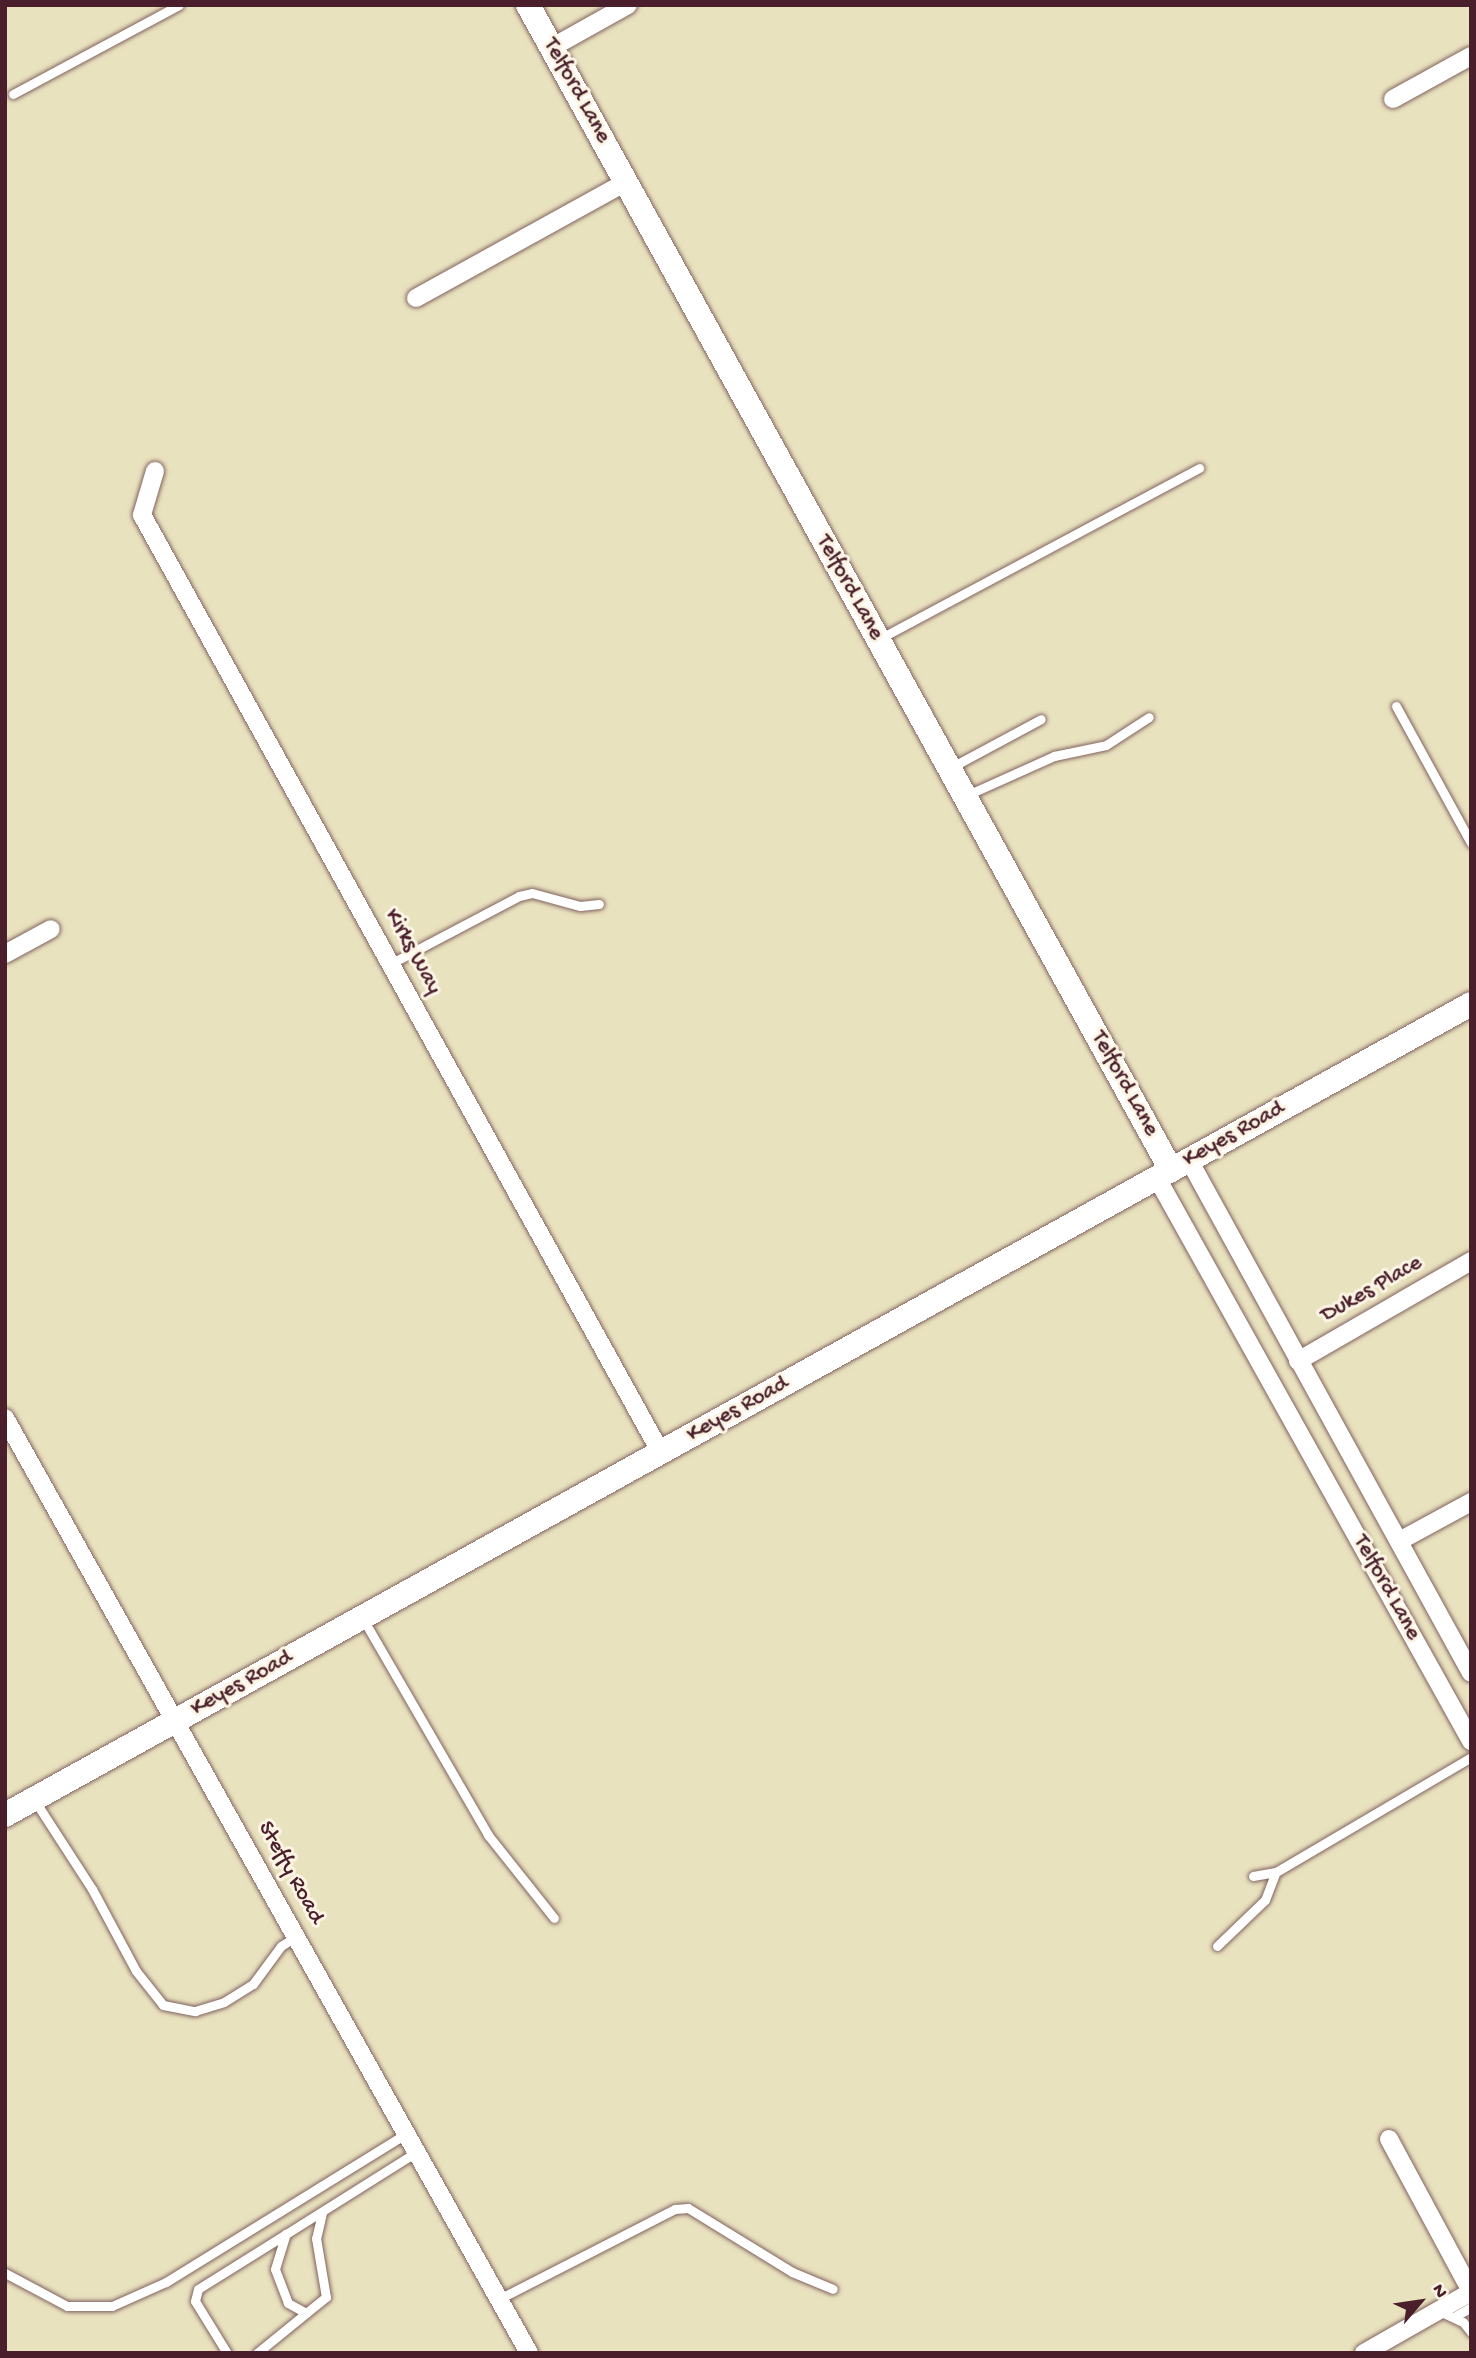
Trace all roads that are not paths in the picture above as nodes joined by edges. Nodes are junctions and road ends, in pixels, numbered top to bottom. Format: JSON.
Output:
{"nodes":[{"id":1,"x":179,"y":5,"type":"edge"},
{"id":2,"x":528,"y":5,"type":"edge"},
{"id":3,"x":628,"y":5,"type":"edge"},
{"id":4,"x":551,"y":48,"type":"junction"},
{"id":5,"x":1471,"y":56,"type":"edge"},
{"id":6,"x":13,"y":94,"type":"dead end"},
{"id":7,"x":1393,"y":99,"type":"dead end"},
{"id":8,"x":626,"y":182,"type":"junction"},
{"id":9,"x":416,"y":298,"type":"dead end"},
{"id":10,"x":1199,"y":468,"type":"dead end"},
{"id":11,"x":155,"y":471,"type":"dead end"},
{"id":12,"x":877,"y":639,"type":"junction"},
{"id":13,"x":1396,"y":706,"type":"dead end"},
{"id":14,"x":1149,"y":717,"type":"dead end"},
{"id":15,"x":1041,"y":719,"type":"dead end"},
{"id":16,"x":948,"y":768,"type":"junction"},
{"id":17,"x":964,"y":796,"type":"junction"},
{"id":18,"x":1471,"y":844,"type":"edge"},
{"id":19,"x":600,"y":904,"type":"dead end"},
{"id":20,"x":51,"y":929,"type":"dead end"},
{"id":21,"x":5,"y":954,"type":"edge"},
{"id":22,"x":390,"y":964,"type":"junction"},
{"id":23,"x":1471,"y":1004,"type":"edge"},
{"id":24,"x":1173,"y":1169,"type":"junction"},
{"id":25,"x":1471,"y":1261,"type":"edge"},
{"id":26,"x":1298,"y":1361,"type":"junction"},
{"id":27,"x":5,"y":1418,"type":"edge"},
{"id":28,"x":661,"y":1454,"type":"junction"},
{"id":29,"x":1471,"y":1502,"type":"edge"},
{"id":30,"x":1401,"y":1541,"type":"junction"},
{"id":31,"x":362,"y":1618,"type":"junction"},
{"id":32,"x":1471,"y":1673,"type":"edge"},
{"id":33,"x":176,"y":1720,"type":"junction"},
{"id":34,"x":1471,"y":1741,"type":"edge"},
{"id":35,"x":1471,"y":1757,"type":"edge"},
{"id":36,"x":34,"y":1799,"type":"junction"},
{"id":37,"x":5,"y":1815,"type":"edge"},
{"id":38,"x":1276,"y":1872,"type":"junction"},
{"id":39,"x":1253,"y":1876,"type":"dead end"},
{"id":40,"x":554,"y":1917,"type":"dead end"},
{"id":41,"x":296,"y":1936,"type":"junction"},
{"id":42,"x":1217,"y":1947,"type":"dead end"},
{"id":43,"x":406,"y":2134,"type":"junction"},
{"id":44,"x":1389,"y":2139,"type":"dead end"},
{"id":45,"x":416,"y":2152,"type":"junction"},
{"id":46,"x":322,"y":2213,"type":"junction"},
{"id":47,"x":286,"y":2234,"type":"junction"},
{"id":48,"x":5,"y":2273,"type":"edge"},
{"id":49,"x":833,"y":2289,"type":"dead end"},
{"id":50,"x":1471,"y":2292,"type":"edge"},
{"id":51,"x":499,"y":2299,"type":"junction"},
{"id":52,"x":1471,"y":2307,"type":"edge"},
{"id":53,"x":306,"y":2313,"type":"junction"},
{"id":54,"x":1446,"y":2314,"type":"junction"},
{"id":55,"x":1471,"y":2332,"type":"edge"},
{"id":56,"x":227,"y":2353,"type":"edge"},
{"id":57,"x":257,"y":2353,"type":"edge"},
{"id":58,"x":529,"y":2353,"type":"edge"},
{"id":59,"x":1364,"y":2353,"type":"edge"}],
"edges":[{"from":1,"to":6,"type":"lane"},
{"from":2,"to":4,"type":"street","name":"Telford Lane"},
{"from":3,"to":4,"type":"street"},
{"from":4,"to":8,"type":"street","name":"Telford Lane"},
{"from":5,"to":7,"type":"street"},
{"from":8,"to":9,"type":"street"},
{"from":8,"to":12,"type":"street","name":"Telford Lane"},
{"from":10,"to":12,"type":"lane"},
{"from":11,"to":22,"type":"street","name":"Kirks Way"},
{"from":12,"to":16,"type":"street","name":"Telford Lane"},
{"from":13,"to":18,"type":"lane"},
{"from":14,"to":17,"type":"lane"},
{"from":15,"to":16,"type":"lane"},
{"from":16,"to":17,"type":"street","name":"Telford Lane"},
{"from":17,"to":24,"type":"street","name":"Telford Lane"},
{"from":19,"to":22,"type":"lane"},
{"from":20,"to":21,"type":"street"},
{"from":22,"to":28,"type":"street","name":"Kirks Way"},
{"from":23,"to":24,"type":"street","name":"Keyes Road"},
{"from":24,"to":26,"type":"street","name":"Telford Lane"},
{"from":24,"to":28,"type":"street","name":"Keyes Road"},
{"from":24,"to":34,"type":"street","name":"Telford Lane"},
{"from":25,"to":26,"type":"street","name":"Dukes Place"},
{"from":26,"to":30,"type":"street","name":"Telford Lane"},
{"from":27,"to":33,"type":"street","name":"Steffy Road"},
{"from":28,"to":31,"type":"street","name":"Keyes Road"},
{"from":29,"to":30,"type":"street"},
{"from":30,"to":32,"type":"street","name":"Telford Lane"},
{"from":31,"to":33,"type":"street","name":"Keyes Road"},
{"from":31,"to":40,"type":"lane"},
{"from":33,"to":36,"type":"street","name":"Keyes Road"},
{"from":33,"to":41,"type":"street","name":"Steffy Road"},
{"from":35,"to":38,"type":"lane"},
{"from":36,"to":37,"type":"street","name":"Keyes Road"},
{"from":36,"to":41,"type":"lane"},
{"from":38,"to":39,"type":"lane"},
{"from":38,"to":42,"type":"lane"},
{"from":41,"to":43,"type":"street","name":"Steffy Road"},
{"from":43,"to":45,"type":"street","name":"Steffy Road"},
{"from":43,"to":48,"type":"lane"},
{"from":44,"to":50,"type":"street"},
{"from":45,"to":46,"type":"lane"},
{"from":45,"to":51,"type":"street","name":"Steffy Road"},
{"from":46,"to":47,"type":"lane"},
{"from":46,"to":53,"type":"lane"},
{"from":47,"to":53,"type":"lane"},
{"from":47,"to":56,"type":"lane"},
{"from":49,"to":51,"type":"lane"},
{"from":50,"to":54,"type":"street"},
{"from":51,"to":58,"type":"street","name":"Steffy Road"},
{"from":52,"to":54,"type":"lane"},
{"from":53,"to":57,"type":"lane"},
{"from":54,"to":55,"type":"lane"},
{"from":54,"to":59,"type":"street"}]}
